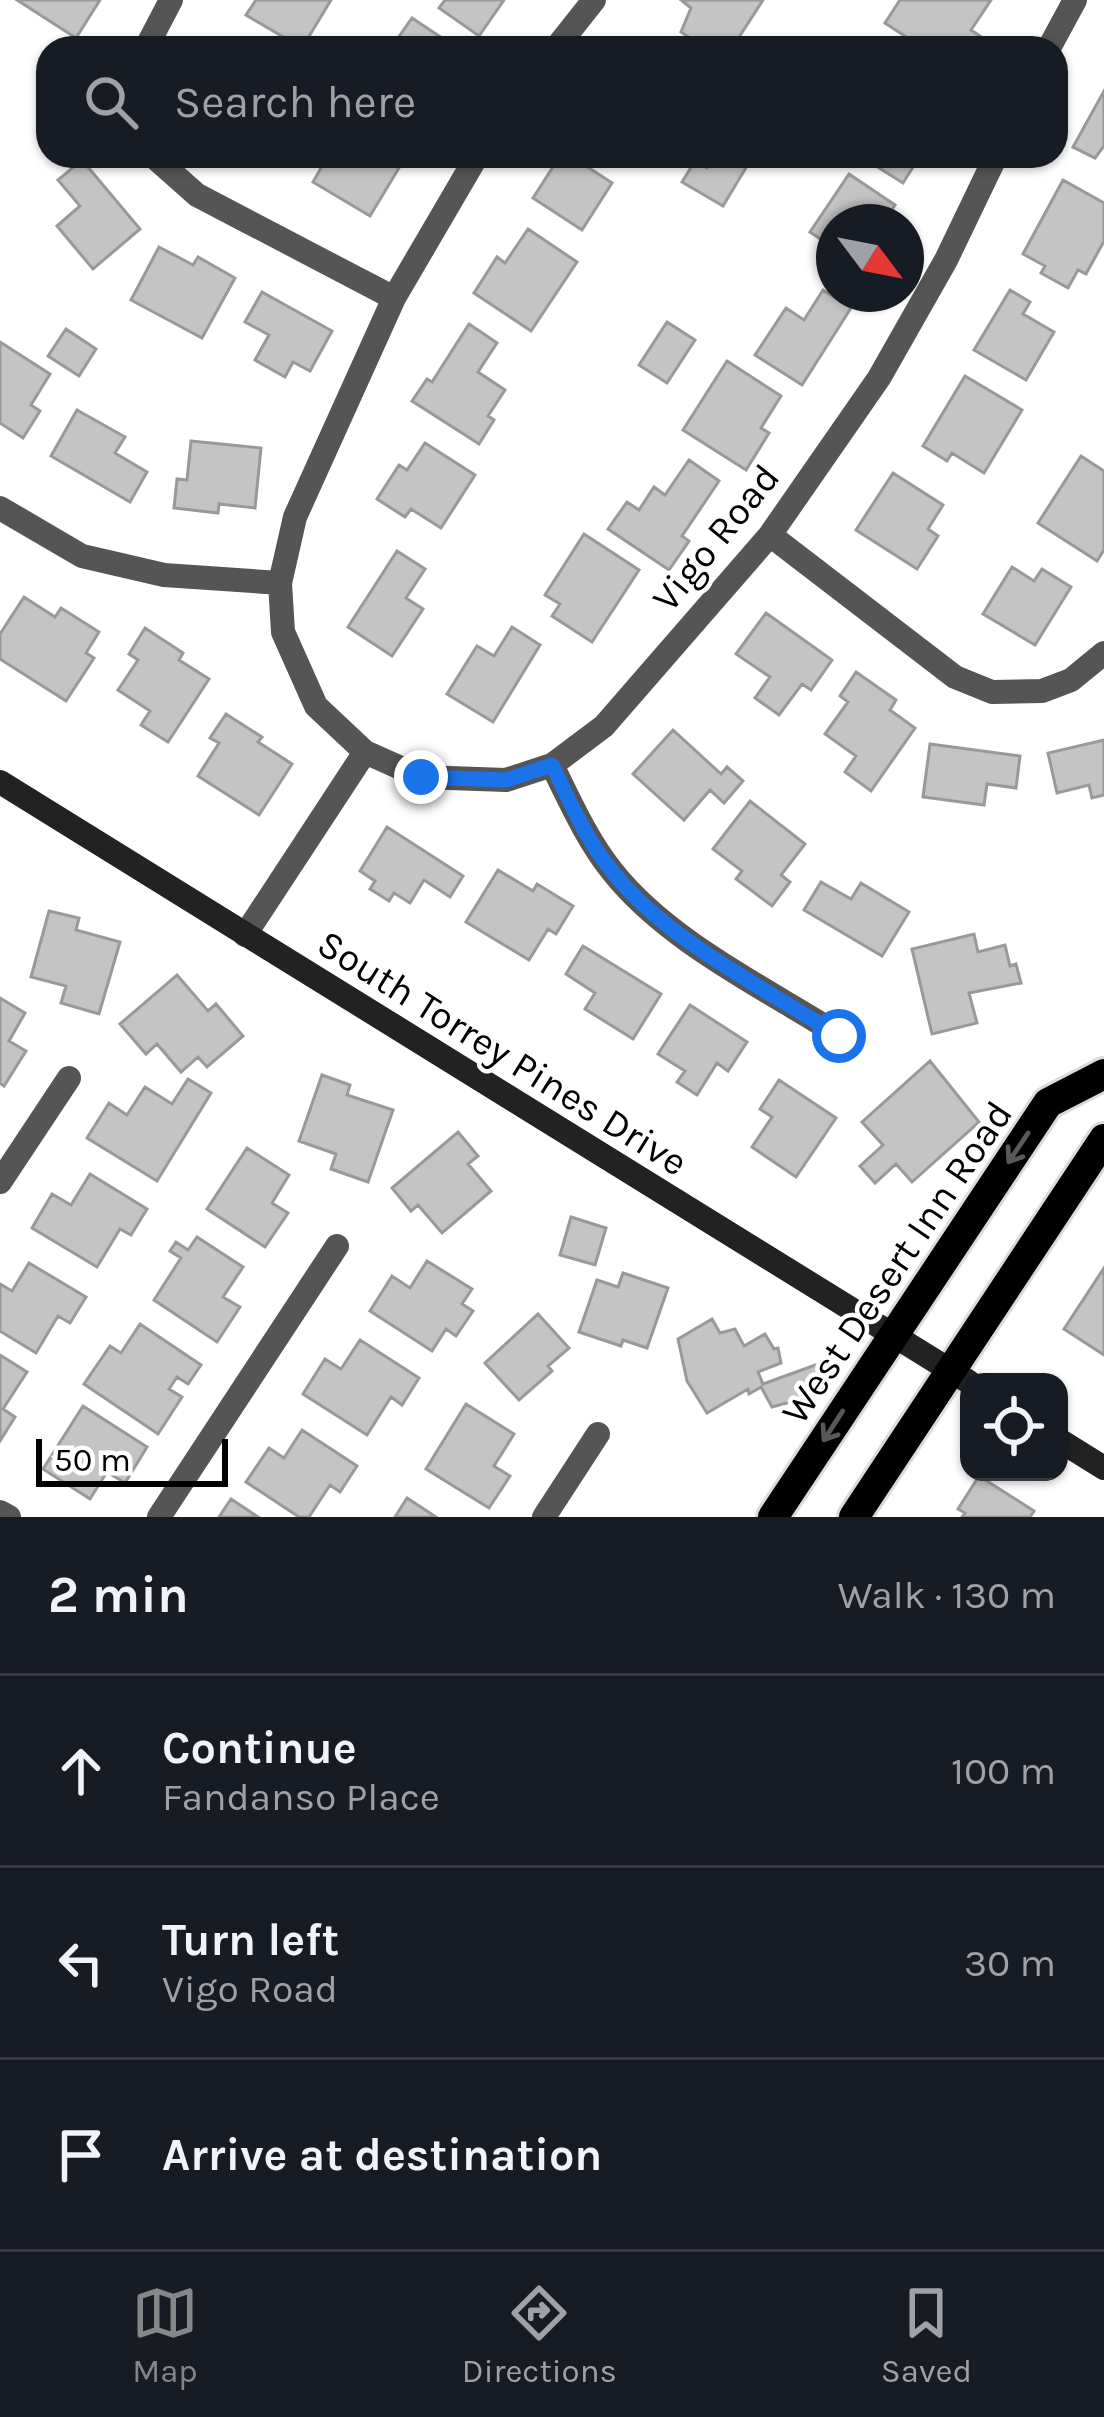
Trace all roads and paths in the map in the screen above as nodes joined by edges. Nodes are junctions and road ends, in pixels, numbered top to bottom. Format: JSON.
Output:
{"nodes":[{"id":1,"x":171,"y":0,"type":"edge"},
{"id":2,"x":594,"y":0,"type":"edge"},
{"id":3,"x":1075,"y":0,"type":"edge"},
{"id":4,"x":152,"y":36,"type":"edge"},
{"id":5,"x":566,"y":36,"type":"edge"},
{"id":6,"x":1056,"y":36,"type":"edge"},
{"id":7,"x":167,"y":168,"type":"edge"},
{"id":8,"x":470,"y":168,"type":"edge"},
{"id":9,"x":990,"y":168,"type":"edge"},
{"id":10,"x":394,"y":298,"type":"junction"},
{"id":11,"x":0,"y":508,"type":"edge"},
{"id":12,"x":770,"y":535,"type":"junction"},
{"id":13,"x":280,"y":583,"type":"junction"},
{"id":14,"x":1104,"y":653,"type":"edge"},
{"id":15,"x":365,"y":752,"type":"junction"},
{"id":16,"x":552,"y":765,"type":"junction"},
{"id":17,"x":0,"y":782,"type":"edge"},
{"id":18,"x":245,"y":935,"type":"junction"},
{"id":19,"x":839,"y":1036,"type":"dead end"},
{"id":20,"x":1104,"y":1074,"type":"edge"},
{"id":21,"x":70,"y":1078,"type":"dead end"},
{"id":22,"x":1104,"y":1139,"type":"edge"},
{"id":23,"x":0,"y":1182,"type":"edge"},
{"id":24,"x":338,"y":1246,"type":"dead end"},
{"id":25,"x":893,"y":1335,"type":"junction"},
{"id":26,"x":962,"y":1373,"type":"edge"},
{"id":27,"x":960,"y":1376,"type":"edge"},
{"id":28,"x":598,"y":1434,"type":"dead end"},
{"id":29,"x":1068,"y":1446,"type":"edge"},
{"id":30,"x":1104,"y":1468,"type":"edge"},
{"id":31,"x":0,"y":1511,"type":"edge"},
{"id":32,"x":9,"y":1517,"type":"edge"},
{"id":33,"x":159,"y":1517,"type":"edge"},
{"id":34,"x":544,"y":1517,"type":"edge"},
{"id":35,"x":773,"y":1517,"type":"edge"},
{"id":36,"x":854,"y":1517,"type":"edge"}],
"edges":[{"from":1,"to":4,"type":"street"},
{"from":2,"to":5,"type":"street"},
{"from":3,"to":6,"type":"street"},
{"from":7,"to":10,"type":"street"},
{"from":8,"to":10,"type":"street","name":"Vigo Road"},
{"from":9,"to":12,"type":"street","name":"Vigo Road"},
{"from":10,"to":13,"type":"street","name":"Vigo Road"},
{"from":11,"to":13,"type":"street"},
{"from":12,"to":14,"type":"street"},
{"from":12,"to":16,"type":"street","name":"Vigo Road"},
{"from":13,"to":15,"type":"street","name":"Vigo Road"},
{"from":15,"to":16,"type":"street","name":"Vigo Road"},
{"from":15,"to":18,"type":"street"},
{"from":16,"to":19,"type":"street"},
{"from":17,"to":18,"type":"main road","name":"South Torrey Pines Drive"},
{"from":18,"to":25,"type":"main road","name":"South Torrey Pines Drive"},
{"from":20,"to":25,"type":"main road","name":"West Desert Inn Road","one_way":true},
{"from":21,"to":23,"type":"street"},
{"from":22,"to":26,"type":"main road"},
{"from":24,"to":33,"type":"street"},
{"from":25,"to":27,"type":"main road","name":"South Torrey Pines Drive"},
{"from":25,"to":35,"type":"main road","name":"West Desert Inn Road","one_way":true},
{"from":27,"to":36,"type":"main road"},
{"from":28,"to":34,"type":"street"},
{"from":29,"to":30,"type":"main road"},
{"from":31,"to":32,"type":"street"}]}
